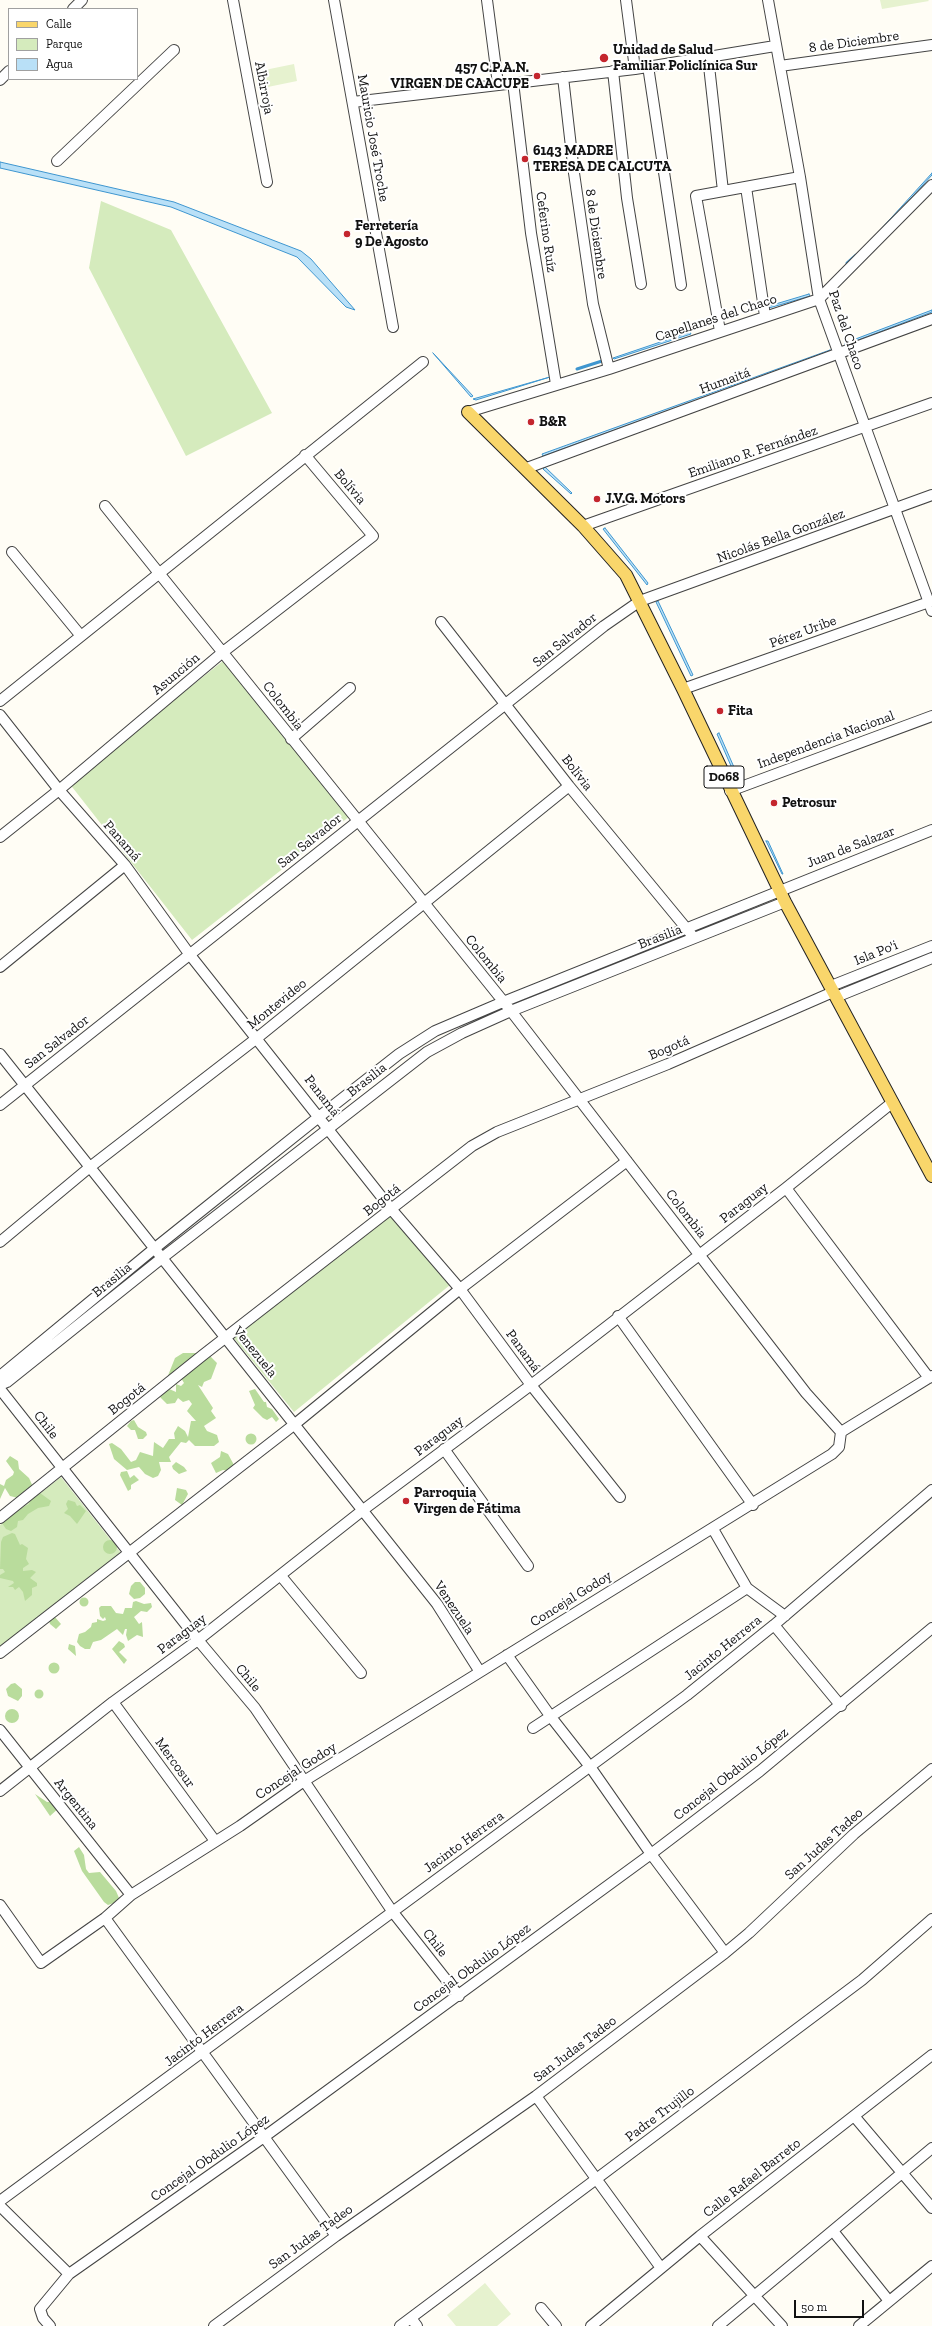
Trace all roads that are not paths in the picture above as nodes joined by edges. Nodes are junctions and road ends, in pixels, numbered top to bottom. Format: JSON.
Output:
{"nodes":[{"id":1,"x":82,"y":0,"type":"edge"},
{"id":2,"x":233,"y":0,"type":"edge"},
{"id":3,"x":334,"y":0,"type":"edge"},
{"id":4,"x":487,"y":0,"type":"edge"},
{"id":5,"x":626,"y":0,"type":"edge"},
{"id":6,"x":768,"y":0,"type":"edge"},
{"id":7,"x":74,"y":8,"type":"edge"},
{"id":8,"x":775,"y":46,"type":"junction"},
{"id":9,"x":932,"y":46,"type":"edge"},
{"id":10,"x":174,"y":50,"type":"dead end"},
{"id":11,"x":708,"y":57,"type":"junction"},
{"id":12,"x":648,"y":66,"type":"junction"},
{"id":13,"x":780,"y":66,"type":"junction"},
{"id":14,"x":635,"y":69,"type":"junction"},
{"id":15,"x":613,"y":71,"type":"junction"},
{"id":16,"x":8,"y":72,"type":"edge"},
{"id":17,"x":563,"y":77,"type":"junction"},
{"id":18,"x":0,"y":80,"type":"edge"},
{"id":19,"x":513,"y":82,"type":"junction"},
{"id":20,"x":498,"y":84,"type":"junction"},
{"id":21,"x":353,"y":102,"type":"junction"},
{"id":22,"x":57,"y":161,"type":"dead end"},
{"id":23,"x":800,"y":178,"type":"junction"},
{"id":24,"x":267,"y":182,"type":"dead end"},
{"id":25,"x":746,"y":187,"type":"junction"},
{"id":26,"x":723,"y":191,"type":"junction"},
{"id":27,"x":931,"y":191,"type":"edge"},
{"id":28,"x":641,"y":284,"type":"dead end"},
{"id":29,"x":681,"y":285,"type":"dead end"},
{"id":30,"x":819,"y":299,"type":"junction"},
{"id":31,"x":765,"y":316,"type":"junction"},
{"id":32,"x":932,"y":319,"type":"edge"},
{"id":33,"x":393,"y":327,"type":"dead end"},
{"id":34,"x":720,"y":331,"type":"junction"},
{"id":35,"x":839,"y":354,"type":"junction"},
{"id":36,"x":423,"y":362,"type":"dead end"},
{"id":37,"x":609,"y":369,"type":"junction"},
{"id":38,"x":556,"y":384,"type":"junction"},
{"id":39,"x":932,"y":403,"type":"edge"},
{"id":40,"x":468,"y":412,"type":"joint"},
{"id":41,"x":864,"y":427,"type":"junction"},
{"id":42,"x":306,"y":456,"type":"junction"},
{"id":43,"x":527,"y":468,"type":"junction"},
{"id":44,"x":932,"y":495,"type":"edge"},
{"id":45,"x":104,"y":506,"type":"dead end"},
{"id":46,"x":895,"y":508,"type":"junction"},
{"id":47,"x":584,"y":526,"type":"junction"},
{"id":48,"x":373,"y":536,"type":"joint"},
{"id":49,"x":12,"y":552,"type":"dead end"},
{"id":50,"x":158,"y":574,"type":"junction"},
{"id":51,"x":640,"y":601,"type":"junction"},
{"id":52,"x":931,"y":605,"type":"edge"},
{"id":53,"x":441,"y":622,"type":"dead end"},
{"id":54,"x":81,"y":636,"type":"junction"},
{"id":55,"x":223,"y":652,"type":"junction"},
{"id":56,"x":350,"y":688,"type":"dead end"},
{"id":57,"x":683,"y":689,"type":"junction"},
{"id":58,"x":0,"y":701,"type":"edge"},
{"id":59,"x":507,"y":705,"type":"junction"},
{"id":60,"x":0,"y":716,"type":"edge"},
{"id":61,"x":932,"y":716,"type":"edge"},
{"id":62,"x":291,"y":739,"type":"junction"},
{"id":63,"x":569,"y":786,"type":"junction"},
{"id":64,"x":59,"y":790,"type":"junction"},
{"id":65,"x":730,"y":791,"type":"junction"},
{"id":66,"x":357,"y":821,"type":"junction"},
{"id":67,"x":932,"y":830,"type":"edge"},
{"id":68,"x":0,"y":837,"type":"edge"},
{"id":69,"x":125,"y":865,"type":"junction"},
{"id":70,"x":780,"y":890,"type":"junction"},
{"id":71,"x":784,"y":902,"type":"junction"},
{"id":72,"x":424,"y":904,"type":"junction"},
{"id":73,"x":687,"y":929,"type":"junction"},
{"id":74,"x":694,"y":939,"type":"junction"},
{"id":75,"x":932,"y":946,"type":"edge"},
{"id":76,"x":190,"y":955,"type":"junction"},
{"id":77,"x":932,"y":958,"type":"edge"},
{"id":78,"x":0,"y":967,"type":"edge"},
{"id":79,"x":582,"y":970,"type":"junction"},
{"id":80,"x":586,"y":981,"type":"junction"},
{"id":81,"x":833,"y":992,"type":"junction"},
{"id":82,"x":503,"y":1002,"type":"junction"},
{"id":83,"x":511,"y":1011,"type":"junction"},
{"id":84,"x":257,"y":1038,"type":"junction"},
{"id":85,"x":0,"y":1054,"type":"edge"},
{"id":86,"x":25,"y":1086,"type":"junction"},
{"id":87,"x":579,"y":1099,"type":"junction"},
{"id":88,"x":893,"y":1102,"type":"junction"},
{"id":89,"x":0,"y":1104,"type":"edge"},
{"id":90,"x":320,"y":1116,"type":"junction"},
{"id":91,"x":329,"y":1128,"type":"junction"},
{"id":92,"x":627,"y":1161,"type":"junction"},
{"id":93,"x":90,"y":1167,"type":"junction"},
{"id":94,"x":932,"y":1176,"type":"edge"},
{"id":95,"x":234,"y":1185,"type":"junction"},
{"id":96,"x":786,"y":1188,"type":"junction"},
{"id":97,"x":242,"y":1196,"type":"junction"},
{"id":98,"x":392,"y":1210,"type":"junction"},
{"id":99,"x":0,"y":1242,"type":"edge"},
{"id":100,"x":155,"y":1248,"type":"junction"},
{"id":101,"x":701,"y":1254,"type":"junction"},
{"id":102,"x":162,"y":1258,"type":"junction"},
{"id":103,"x":460,"y":1289,"type":"junction"},
{"id":104,"x":72,"y":1315,"type":"junction"},
{"id":105,"x":618,"y":1316,"type":"junction"},
{"id":106,"x":79,"y":1324,"type":"junction"},
{"id":107,"x":227,"y":1339,"type":"junction"},
{"id":108,"x":28,"y":1351,"type":"junction"},
{"id":109,"x":34,"y":1360,"type":"junction"},
{"id":110,"x":0,"y":1376,"type":"edge"},
{"id":111,"x":931,"y":1377,"type":"edge"},
{"id":112,"x":0,"y":1384,"type":"edge"},
{"id":113,"x":531,"y":1385,"type":"junction"},
{"id":114,"x":0,"y":1389,"type":"edge"},
{"id":115,"x":295,"y":1424,"type":"junction"},
{"id":116,"x":841,"y":1432,"type":"junction"},
{"id":117,"x":444,"y":1449,"type":"junction"},
{"id":118,"x":62,"y":1469,"type":"junction"},
{"id":119,"x":932,"y":1490,"type":"edge"},
{"id":120,"x":620,"y":1497,"type":"dead end"},
{"id":121,"x":753,"y":1505,"type":"junction"},
{"id":122,"x":363,"y":1510,"type":"junction"},
{"id":123,"x":0,"y":1518,"type":"edge"},
{"id":124,"x":712,"y":1529,"type":"junction"},
{"id":125,"x":130,"y":1553,"type":"junction"},
{"id":126,"x":528,"y":1566,"type":"dead end"},
{"id":127,"x":280,"y":1576,"type":"junction"},
{"id":128,"x":747,"y":1588,"type":"junction"},
{"id":129,"x":784,"y":1616,"type":"junction"},
{"id":130,"x":774,"y":1625,"type":"junction"},
{"id":131,"x":932,"y":1628,"type":"edge"},
{"id":132,"x":198,"y":1640,"type":"junction"},
{"id":133,"x":0,"y":1653,"type":"edge"},
{"id":134,"x":508,"y":1655,"type":"junction"},
{"id":135,"x":480,"y":1672,"type":"junction"},
{"id":136,"x":361,"y":1673,"type":"dead end"},
{"id":137,"x":113,"y":1702,"type":"junction"},
{"id":138,"x":841,"y":1706,"type":"junction"},
{"id":139,"x":551,"y":1717,"type":"junction"},
{"id":140,"x":533,"y":1728,"type":"dead end"},
{"id":141,"x":0,"y":1730,"type":"edge"},
{"id":142,"x":29,"y":1768,"type":"junction"},
{"id":143,"x":591,"y":1768,"type":"junction"},
{"id":144,"x":932,"y":1769,"type":"edge"},
{"id":145,"x":304,"y":1781,"type":"junction"},
{"id":146,"x":0,"y":1791,"type":"edge"},
{"id":147,"x":215,"y":1841,"type":"junction"},
{"id":148,"x":651,"y":1854,"type":"junction"},
{"id":149,"x":131,"y":1895,"type":"junction"},
{"id":150,"x":0,"y":1905,"type":"edge"},
{"id":151,"x":392,"y":1911,"type":"junction"},
{"id":152,"x":105,"y":1918,"type":"junction"},
{"id":153,"x":932,"y":1919,"type":"edge"},
{"id":154,"x":725,"y":1953,"type":"junction"},
{"id":155,"x":459,"y":1996,"type":"junction"},
{"id":156,"x":204,"y":2053,"type":"junction"},
{"id":157,"x":932,"y":2055,"type":"edge"},
{"id":158,"x":536,"y":2096,"type":"junction"},
{"id":159,"x":854,"y":2116,"type":"junction"},
{"id":160,"x":264,"y":2137,"type":"junction"},
{"id":161,"x":932,"y":2148,"type":"edge"},
{"id":162,"x":903,"y":2172,"type":"junction"},
{"id":163,"x":596,"y":2181,"type":"junction"},
{"id":164,"x":0,"y":2201,"type":"edge"},
{"id":165,"x":0,"y":2206,"type":"edge"},
{"id":166,"x":932,"y":2208,"type":"edge"},
{"id":167,"x":834,"y":2231,"type":"junction"},
{"id":168,"x":336,"y":2236,"type":"junction"},
{"id":169,"x":700,"y":2236,"type":"junction"},
{"id":170,"x":932,"y":2266,"type":"edge"},
{"id":171,"x":661,"y":2268,"type":"junction"},
{"id":172,"x":69,"y":2274,"type":"junction"},
{"id":173,"x":755,"y":2296,"type":"junction"},
{"id":174,"x":890,"y":2301,"type":"junction"},
{"id":175,"x":541,"y":2308,"type":"dead end"},
{"id":176,"x":414,"y":2322,"type":"edge"},
{"id":177,"x":50,"y":2326,"type":"edge"},
{"id":178,"x":214,"y":2326,"type":"edge"},
{"id":179,"x":400,"y":2326,"type":"edge"},
{"id":180,"x":556,"y":2326,"type":"edge"},
{"id":181,"x":591,"y":2326,"type":"edge"},
{"id":182,"x":718,"y":2326,"type":"edge"},
{"id":183,"x":782,"y":2326,"type":"edge"},
{"id":184,"x":859,"y":2326,"type":"edge"}],
"edges":[{"from":1,"to":7,"type":"street"},
{"from":2,"to":24,"type":"street","name":"Albirroja"},
{"from":3,"to":21,"type":"street","name":"Mauricio José Troche"},
{"from":4,"to":20,"type":"street"},
{"from":5,"to":14,"type":"street"},
{"from":6,"to":8,"type":"street","name":"Paz del Chaco"},
{"from":8,"to":11,"type":"street"},
{"from":8,"to":13,"type":"street","name":"Paz del Chaco"},
{"from":9,"to":13,"type":"street","name":"8 de Diciembre"},
{"from":10,"to":22,"type":"street"},
{"from":11,"to":12,"type":"street"},
{"from":11,"to":26,"type":"street"},
{"from":12,"to":14,"type":"street"},
{"from":12,"to":29,"type":"street"},
{"from":13,"to":23,"type":"street","name":"Paz del Chaco"},
{"from":14,"to":15,"type":"street"},
{"from":15,"to":17,"type":"street"},
{"from":15,"to":28,"type":"street"},
{"from":16,"to":18,"type":"street"},
{"from":17,"to":19,"type":"street"},
{"from":17,"to":37,"type":"street","name":"8 de Diciembre"},
{"from":19,"to":20,"type":"street"},
{"from":19,"to":38,"type":"street","name":"Ceferino Ruíz"},
{"from":20,"to":21,"type":"street"},
{"from":21,"to":33,"type":"street","name":"Mauricio José Troche"},
{"from":23,"to":25,"type":"street"},
{"from":23,"to":30,"type":"street","name":"Paz del Chaco"},
{"from":25,"to":26,"type":"street"},
{"from":25,"to":31,"type":"street"},
{"from":26,"to":34,"type":"street"},
{"from":27,"to":30,"type":"street","name":"Capellanes del Chaco"},
{"from":30,"to":31,"type":"street","name":"Capellanes del Chaco"},
{"from":30,"to":35,"type":"street","name":"Paz del Chaco"},
{"from":31,"to":34,"type":"street","name":"Capellanes del Chaco"},
{"from":32,"to":35,"type":"street","name":"Humaitá"},
{"from":34,"to":37,"type":"street","name":"Capellanes del Chaco"},
{"from":35,"to":41,"type":"street","name":"Paz del Chaco"},
{"from":35,"to":43,"type":"street","name":"Humaitá"},
{"from":36,"to":42,"type":"street"},
{"from":37,"to":38,"type":"street","name":"Capellanes del Chaco"},
{"from":38,"to":40,"type":"street","name":"Capellanes del Chaco"},
{"from":39,"to":41,"type":"street","name":"Emiliano R. Fernández"},
{"from":40,"to":43,"type":"main road","number":"D068"},
{"from":41,"to":46,"type":"street","name":"Paz del Chaco"},
{"from":41,"to":47,"type":"street","name":"Emiliano R. Fernández"},
{"from":42,"to":48,"type":"street","name":"Bolívia"},
{"from":42,"to":50,"type":"street"},
{"from":43,"to":47,"type":"main road","number":"D068"},
{"from":44,"to":46,"type":"street","name":"Nicolás Bella González"},
{"from":45,"to":50,"type":"street","name":"Colombia"},
{"from":46,"to":51,"type":"street","name":"Nicolás Bella González"},
{"from":46,"to":52,"type":"street","name":"Paz del Chaco"},
{"from":47,"to":51,"type":"main road","number":"D068"},
{"from":48,"to":55,"type":"street","name":"Asunción"},
{"from":49,"to":54,"type":"street"},
{"from":50,"to":54,"type":"street"},
{"from":50,"to":55,"type":"street","name":"Colombia"},
{"from":51,"to":57,"type":"main road","number":"D068"},
{"from":51,"to":59,"type":"street","name":"San Salvador"},
{"from":52,"to":57,"type":"street","name":"Pérez Uribe"},
{"from":53,"to":59,"type":"street","name":"Bolívia"},
{"from":54,"to":58,"type":"street"},
{"from":55,"to":62,"type":"street","name":"Colombia"},
{"from":55,"to":64,"type":"street","name":"Asunción"},
{"from":56,"to":62,"type":"street"},
{"from":57,"to":65,"type":"main road","number":"D068"},
{"from":59,"to":63,"type":"street","name":"Bolívia"},
{"from":59,"to":66,"type":"street","name":"San Salvador"},
{"from":60,"to":64,"type":"street","name":"Panamá"},
{"from":61,"to":65,"type":"street","name":"Independencia Nacional"},
{"from":62,"to":66,"type":"street","name":"Colombia"},
{"from":63,"to":72,"type":"street","name":"Montevideo"},
{"from":63,"to":73,"type":"street","name":"Bolívia"},
{"from":64,"to":68,"type":"street","name":"Asunción"},
{"from":64,"to":69,"type":"street","name":"Panamá"},
{"from":65,"to":70,"type":"main road","number":"D068"},
{"from":66,"to":72,"type":"street","name":"Colombia"},
{"from":66,"to":76,"type":"street","name":"San Salvador"},
{"from":67,"to":70,"type":"street","name":"Juan de Salazar"},
{"from":69,"to":76,"type":"street","name":"Panamá"},
{"from":69,"to":78,"type":"street"},
{"from":70,"to":71,"type":"main road","number":"D068"},
{"from":70,"to":73,"type":"street","name":"Brasilia"},
{"from":71,"to":74,"type":"street","name":"Brasilia"},
{"from":71,"to":81,"type":"main road","number":"D068"},
{"from":72,"to":82,"type":"street","name":"Colombia"},
{"from":72,"to":84,"type":"street","name":"Montevideo"},
{"from":73,"to":74,"type":"street","name":"Bolívia"},
{"from":73,"to":79,"type":"street","name":"Brasilia"},
{"from":74,"to":80,"type":"street","name":"Brasilia"},
{"from":75,"to":81,"type":"street","name":"Isla Po'i"},
{"from":76,"to":84,"type":"street","name":"Panamá"},
{"from":76,"to":86,"type":"street","name":"San Salvador"},
{"from":77,"to":81,"type":"street","name":"Isla Po'i"},
{"from":79,"to":80,"type":"street"},
{"from":79,"to":82,"type":"street","name":"Brasilia"},
{"from":80,"to":83,"type":"street","name":"Brasilia"},
{"from":81,"to":87,"type":"street","name":"Bogotá"},
{"from":81,"to":88,"type":"main road","number":"D068"},
{"from":82,"to":83,"type":"street","name":"Colombia"},
{"from":82,"to":90,"type":"street","name":"Brasilia"},
{"from":83,"to":87,"type":"street","name":"Colombia"},
{"from":83,"to":91,"type":"street","name":"Brasilia"},
{"from":84,"to":90,"type":"street","name":"Panamá"},
{"from":84,"to":93,"type":"street","name":"Montevideo"},
{"from":85,"to":86,"type":"street","name":"Venezuela"},
{"from":86,"to":89,"type":"street","name":"San Salvador"},
{"from":86,"to":93,"type":"street","name":"Venezuela"},
{"from":87,"to":92,"type":"street","name":"Colombia"},
{"from":87,"to":98,"type":"street","name":"Bogotá"},
{"from":88,"to":94,"type":"main road","number":"D068"},
{"from":88,"to":96,"type":"street","name":"Paraguay"},
{"from":90,"to":91,"type":"street","name":"Panamá"},
{"from":90,"to":95,"type":"street","name":"Brasilia"},
{"from":91,"to":97,"type":"street","name":"Brasilia"},
{"from":91,"to":98,"type":"street","name":"Panamá"},
{"from":92,"to":101,"type":"street","name":"Colombia"},
{"from":92,"to":103,"type":"street"},
{"from":93,"to":99,"type":"street","name":"Montevideo"},
{"from":93,"to":100,"type":"street","name":"Venezuela"},
{"from":95,"to":97,"type":"street"},
{"from":95,"to":100,"type":"street","name":"Brasilia"},
{"from":96,"to":101,"type":"street","name":"Paraguay"},
{"from":96,"to":111,"type":"street"},
{"from":97,"to":102,"type":"street","name":"Brasilia"},
{"from":98,"to":103,"type":"street","name":"Panamá"},
{"from":98,"to":107,"type":"street","name":"Bogotá"},
{"from":100,"to":102,"type":"street","name":"Venezuela"},
{"from":100,"to":104,"type":"street","name":"Brasilia"},
{"from":101,"to":105,"type":"street","name":"Paraguay"},
{"from":101,"to":116,"type":"street","name":"Colombia"},
{"from":102,"to":106,"type":"street","name":"Brasilia"},
{"from":102,"to":107,"type":"street","name":"Venezuela"},
{"from":103,"to":113,"type":"street","name":"Panamá"},
{"from":103,"to":115,"type":"street"},
{"from":104,"to":106,"type":"street"},
{"from":104,"to":108,"type":"street","name":"Brasilia"},
{"from":105,"to":113,"type":"street","name":"Paraguay"},
{"from":105,"to":121,"type":"street"},
{"from":106,"to":109,"type":"street","name":"Brasilia"},
{"from":107,"to":115,"type":"street","name":"Venezuela"},
{"from":107,"to":118,"type":"street","name":"Bogotá"},
{"from":108,"to":109,"type":"street"},
{"from":108,"to":110,"type":"street","name":"Brasilia"},
{"from":109,"to":112,"type":"street","name":"Brasilia"},
{"from":111,"to":116,"type":"street"},
{"from":113,"to":117,"type":"street","name":"Paraguay"},
{"from":113,"to":120,"type":"street","name":"Panamá"},
{"from":114,"to":118,"type":"street","name":"Chile"},
{"from":115,"to":122,"type":"street","name":"Venezuela"},
{"from":115,"to":125,"type":"street"},
{"from":116,"to":121,"type":"street","name":"Concejal Godoy"},
{"from":117,"to":122,"type":"street","name":"Paraguay"},
{"from":117,"to":126,"type":"street"},
{"from":118,"to":123,"type":"street","name":"Bogotá"},
{"from":118,"to":125,"type":"street","name":"Chile"},
{"from":119,"to":129,"type":"street","name":"Jacinto Herrera"},
{"from":121,"to":124,"type":"street","name":"Concejal Godoy"},
{"from":122,"to":127,"type":"street","name":"Paraguay"},
{"from":122,"to":135,"type":"street","name":"Venezuela"},
{"from":124,"to":128,"type":"street"},
{"from":124,"to":134,"type":"street","name":"Concejal Godoy"},
{"from":125,"to":132,"type":"street","name":"Chile"},
{"from":125,"to":133,"type":"street"},
{"from":127,"to":132,"type":"street","name":"Paraguay"},
{"from":127,"to":136,"type":"street"},
{"from":128,"to":129,"type":"street"},
{"from":128,"to":139,"type":"street"},
{"from":129,"to":130,"type":"street","name":"Jacinto Herrera"},
{"from":130,"to":138,"type":"street"},
{"from":130,"to":143,"type":"street","name":"Jacinto Herrera"},
{"from":131,"to":138,"type":"street","name":"Concejal Obdulio López"},
{"from":132,"to":137,"type":"street","name":"Paraguay"},
{"from":132,"to":145,"type":"street","name":"Chile"},
{"from":134,"to":135,"type":"street","name":"Concejal Godoy"},
{"from":134,"to":139,"type":"street"},
{"from":135,"to":145,"type":"street","name":"Concejal Godoy"},
{"from":137,"to":142,"type":"street","name":"Paraguay"},
{"from":137,"to":147,"type":"street","name":"Mercosur"},
{"from":138,"to":148,"type":"street","name":"Concejal Obdulio López"},
{"from":139,"to":140,"type":"street"},
{"from":139,"to":143,"type":"street"},
{"from":141,"to":142,"type":"street","name":"Argentina"},
{"from":142,"to":146,"type":"street","name":"Paraguay"},
{"from":142,"to":149,"type":"street","name":"Argentina"},
{"from":143,"to":148,"type":"street"},
{"from":143,"to":151,"type":"street","name":"Jacinto Herrera"},
{"from":144,"to":154,"type":"street","name":"San Judas Tadeo"},
{"from":145,"to":147,"type":"street","name":"Concejal Godoy"},
{"from":145,"to":151,"type":"street","name":"Chile"},
{"from":147,"to":149,"type":"street","name":"Concejal Godoy"},
{"from":148,"to":154,"type":"street"},
{"from":148,"to":155,"type":"street","name":"Concejal Obdulio López"},
{"from":149,"to":152,"type":"street","name":"Concejal Godoy"},
{"from":150,"to":152,"type":"street","name":"Concejal Godoy"},
{"from":151,"to":155,"type":"street","name":"Chile"},
{"from":151,"to":156,"type":"street","name":"Jacinto Herrera"},
{"from":152,"to":156,"type":"street"},
{"from":153,"to":163,"type":"street","name":"Padre Trujillo"},
{"from":154,"to":158,"type":"street","name":"San Judas Tadeo"},
{"from":155,"to":160,"type":"street","name":"Concejal Obdulio López"},
{"from":156,"to":160,"type":"street"},
{"from":156,"to":164,"type":"street","name":"Jacinto Herrera"},
{"from":157,"to":159,"type":"street","name":"Calle Rafael Barreto"},
{"from":158,"to":163,"type":"street"},
{"from":158,"to":168,"type":"street","name":"San Judas Tadeo"},
{"from":159,"to":162,"type":"street"},
{"from":159,"to":169,"type":"street","name":"Calle Rafael Barreto"},
{"from":160,"to":168,"type":"street"},
{"from":160,"to":172,"type":"street","name":"Concejal Obdulio López"},
{"from":161,"to":162,"type":"street"},
{"from":162,"to":166,"type":"street"},
{"from":162,"to":167,"type":"street"},
{"from":163,"to":171,"type":"street"},
{"from":163,"to":176,"type":"street","name":"Padre Trujillo"},
{"from":165,"to":172,"type":"street"},
{"from":167,"to":173,"type":"street"},
{"from":167,"to":174,"type":"street"},
{"from":168,"to":178,"type":"street","name":"San Judas Tadeo"},
{"from":169,"to":171,"type":"street","name":"Calle Rafael Barreto"},
{"from":169,"to":173,"type":"street"},
{"from":170,"to":174,"type":"street"},
{"from":171,"to":181,"type":"street","name":"Calle Rafael Barreto"},
{"from":172,"to":177,"type":"street","name":"Concejal Obdulio López"},
{"from":173,"to":182,"type":"street"},
{"from":173,"to":183,"type":"street"},
{"from":174,"to":184,"type":"street"},
{"from":175,"to":180,"type":"street"},
{"from":176,"to":179,"type":"street","name":"Padre Trujillo"}]}
